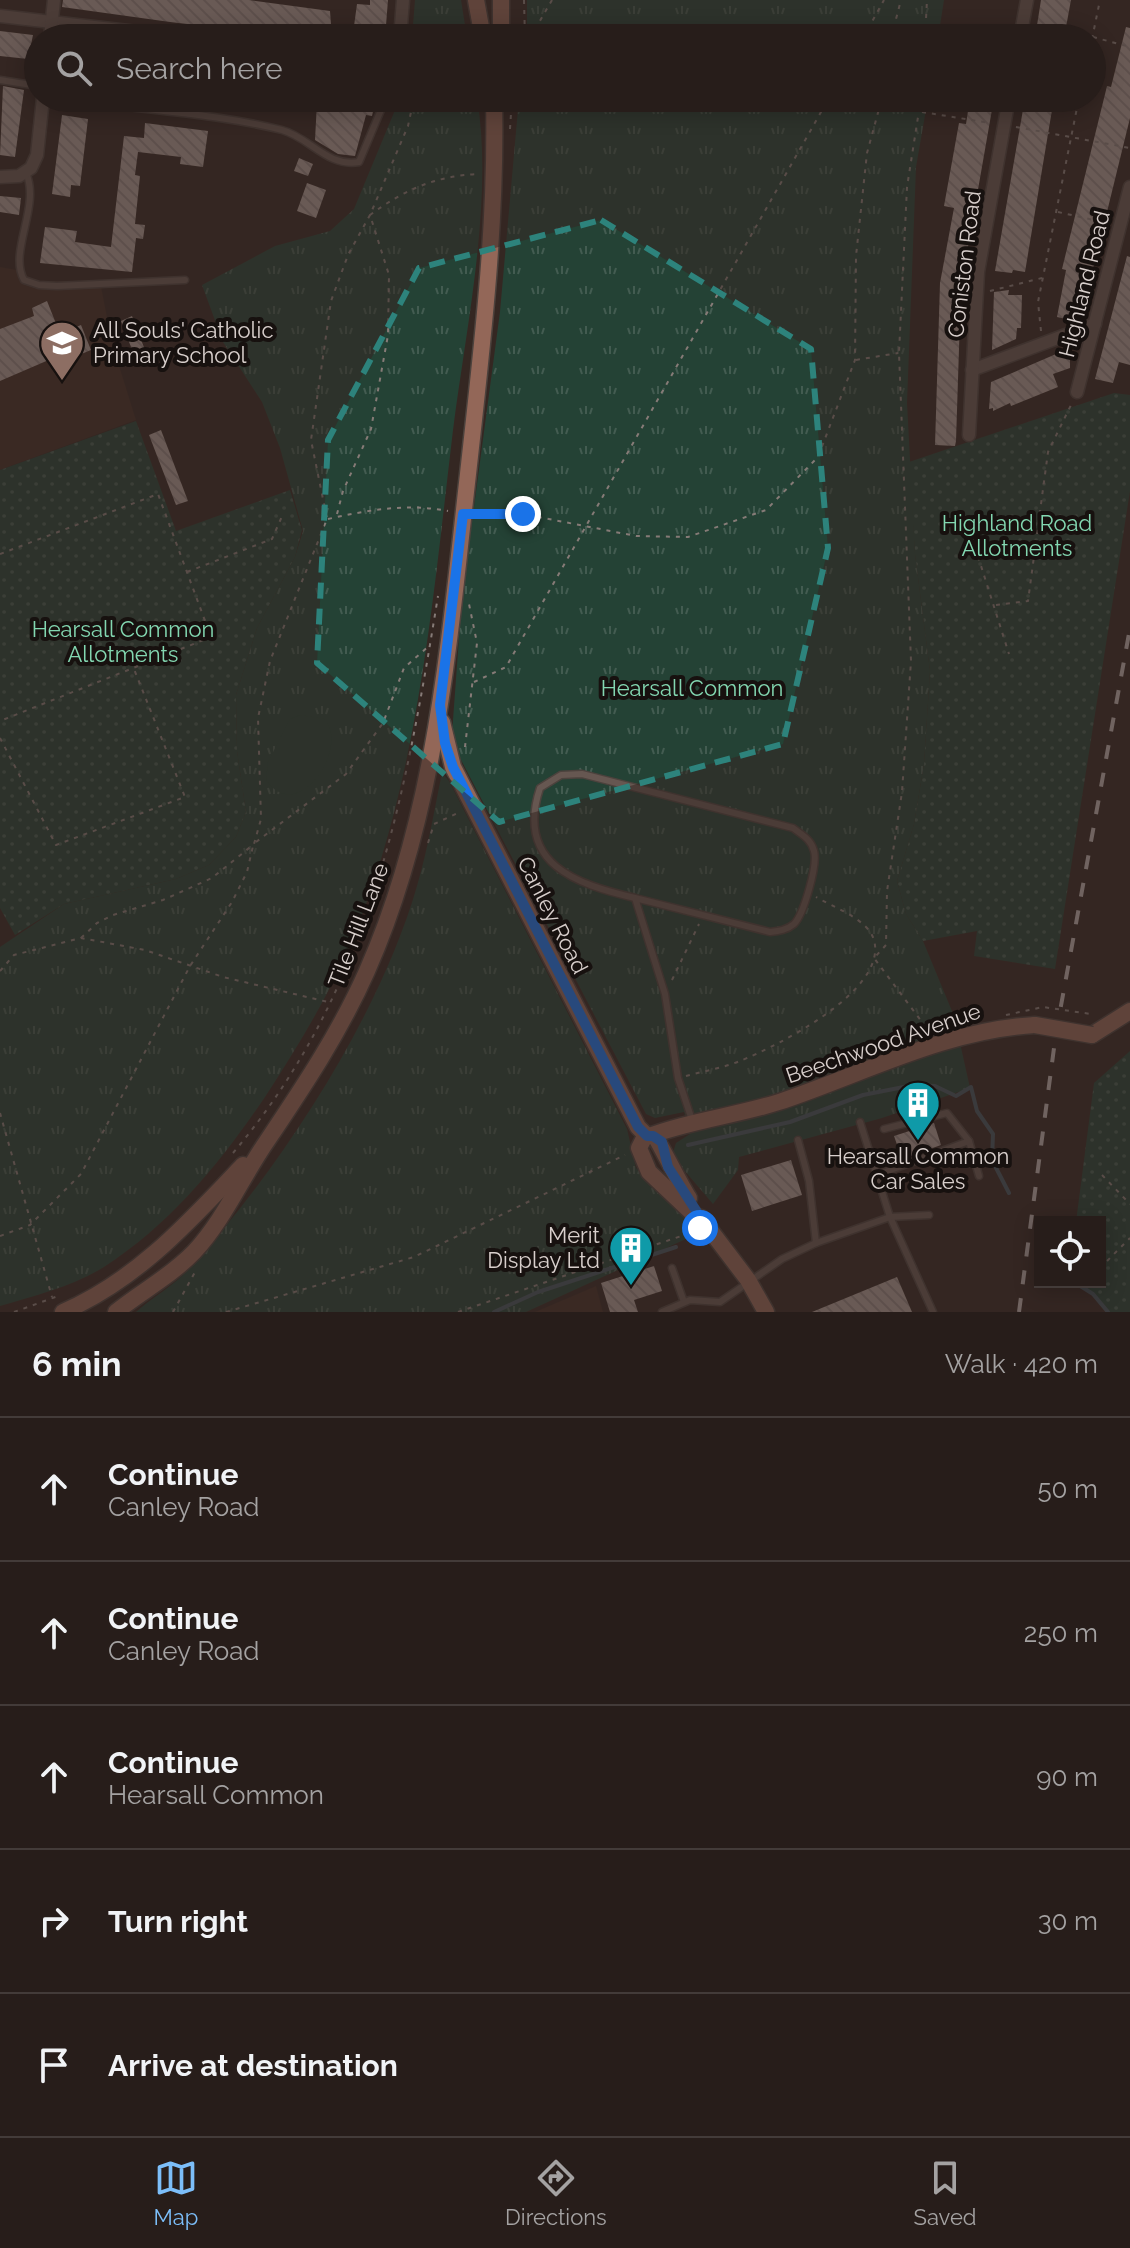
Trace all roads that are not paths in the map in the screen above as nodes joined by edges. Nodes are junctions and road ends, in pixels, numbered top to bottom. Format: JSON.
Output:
{"nodes":[{"id":1,"x":54,"y":0,"type":"edge"},
{"id":2,"x":403,"y":0,"type":"edge"},
{"id":3,"x":476,"y":0,"type":"edge"},
{"id":4,"x":486,"y":0,"type":"edge"},
{"id":5,"x":501,"y":0,"type":"edge"},
{"id":6,"x":1027,"y":0,"type":"edge"},
{"id":7,"x":0,"y":16,"type":"edge"},
{"id":8,"x":52,"y":22,"type":"junction"},
{"id":9,"x":69,"y":24,"type":"edge"},
{"id":10,"x":401,"y":24,"type":"edge"},
{"id":11,"x":480,"y":24,"type":"edge"},
{"id":12,"x":489,"y":24,"type":"edge"},
{"id":13,"x":501,"y":24,"type":"edge"},
{"id":14,"x":1023,"y":24,"type":"edge"},
{"id":15,"x":0,"y":80,"type":"edge"},
{"id":16,"x":24,"y":84,"type":"edge"},
{"id":17,"x":42,"y":112,"type":"edge"},
{"id":18,"x":156,"y":112,"type":"edge"},
{"id":19,"x":380,"y":112,"type":"edge"},
{"id":20,"x":494,"y":112,"type":"edge"},
{"id":21,"x":1006,"y":112,"type":"edge"},
{"id":22,"x":26,"y":173,"type":"junction"},
{"id":23,"x":0,"y":177,"type":"edge"},
{"id":24,"x":1130,"y":187,"type":"edge"},
{"id":25,"x":185,"y":280,"type":"dead end"},
{"id":26,"x":1095,"y":324,"type":"junction"},
{"id":27,"x":972,"y":370,"type":"junction"},
{"id":28,"x":1077,"y":392,"type":"road end"},
{"id":29,"x":969,"y":435,"type":"dead end"},
{"id":30,"x":440,"y":705,"type":"junction"},
{"id":31,"x":635,"y":898,"type":"junction"},
{"id":32,"x":1130,"y":1011,"type":"edge"},
{"id":33,"x":924,"y":1106,"type":"dead end"},
{"id":34,"x":927,"y":1117,"type":"junction"},
{"id":35,"x":860,"y":1122,"type":"dead end"},
{"id":36,"x":693,"y":1123,"type":"junction"},
{"id":37,"x":884,"y":1129,"type":"dead end"},
{"id":38,"x":267,"y":1140,"type":"junction"},
{"id":39,"x":798,"y":1140,"type":"dead end"},
{"id":40,"x":969,"y":1141,"type":"junction"},
{"id":41,"x":651,"y":1146,"type":"junction"},
{"id":42,"x":877,"y":1175,"type":"junction"},
{"id":43,"x":979,"y":1176,"type":"dead end"},
{"id":44,"x":929,"y":1215,"type":"dead end"},
{"id":45,"x":890,"y":1217,"type":"junction"},
{"id":46,"x":816,"y":1243,"type":"junction"},
{"id":47,"x":672,"y":1268,"type":"dead end"},
{"id":48,"x":748,"y":1280,"type":"junction"},
{"id":49,"x":684,"y":1302,"type":"junction"},
{"id":50,"x":58,"y":1305,"type":"edge"},
{"id":51,"x":116,"y":1312,"type":"edge"},
{"id":52,"x":662,"y":1312,"type":"edge"},
{"id":53,"x":766,"y":1312,"type":"edge"},
{"id":54,"x":933,"y":1312,"type":"edge"}],
"edges":[{"from":1,"to":8,"type":"street"},
{"from":2,"to":10,"type":"street"},
{"from":3,"to":11,"type":"main road"},
{"from":4,"to":12,"type":"main road"},
{"from":5,"to":13,"type":"main road"},
{"from":6,"to":14,"type":"street"},
{"from":7,"to":8,"type":"street"},
{"from":8,"to":9,"type":"street"},
{"from":15,"to":16,"type":"lane"},
{"from":17,"to":22,"type":"street"},
{"from":18,"to":19,"type":"lane"},
{"from":20,"to":30,"type":"main road"},
{"from":21,"to":27,"type":"street","name":"Coniston Road"},
{"from":22,"to":23,"type":"street"},
{"from":22,"to":25,"type":"lane"},
{"from":24,"to":26,"type":"street","name":"Highland Road"},
{"from":26,"to":27,"type":"street"},
{"from":26,"to":28,"type":"street","name":"Highland Road"},
{"from":27,"to":29,"type":"street","name":"Coniston Road"},
{"from":30,"to":38,"type":"main road","name":"Tile Hill Lane"},
{"from":30,"to":41,"type":"main road","name":"Canley Road"},
{"from":31,"to":31,"type":"lane"},
{"from":31,"to":36,"type":"lane"},
{"from":32,"to":36,"type":"main road","name":"Beechwood Avenue","bridge":true},
{"from":33,"to":34,"type":"lane"},
{"from":34,"to":37,"type":"lane"},
{"from":34,"to":40,"type":"lane"},
{"from":35,"to":42,"type":"lane"},
{"from":36,"to":41,"type":"main road","name":"Beechwood Avenue"},
{"from":38,"to":50,"type":"main road","name":"Tile Hill Lane"},
{"from":38,"to":51,"type":"main road","name":"Tile Hill Lane"},
{"from":39,"to":46,"type":"lane"},
{"from":40,"to":42,"type":"lane"},
{"from":40,"to":43,"type":"lane"},
{"from":41,"to":48,"type":"main road","name":"Canley Road"},
{"from":42,"to":45,"type":"lane"},
{"from":44,"to":45,"type":"lane"},
{"from":45,"to":46,"type":"lane"},
{"from":45,"to":54,"type":"lane"},
{"from":46,"to":48,"type":"lane"},
{"from":47,"to":49,"type":"lane"},
{"from":48,"to":49,"type":"lane"},
{"from":48,"to":53,"type":"main road","name":"Canley Road"},
{"from":49,"to":52,"type":"lane"}]}
